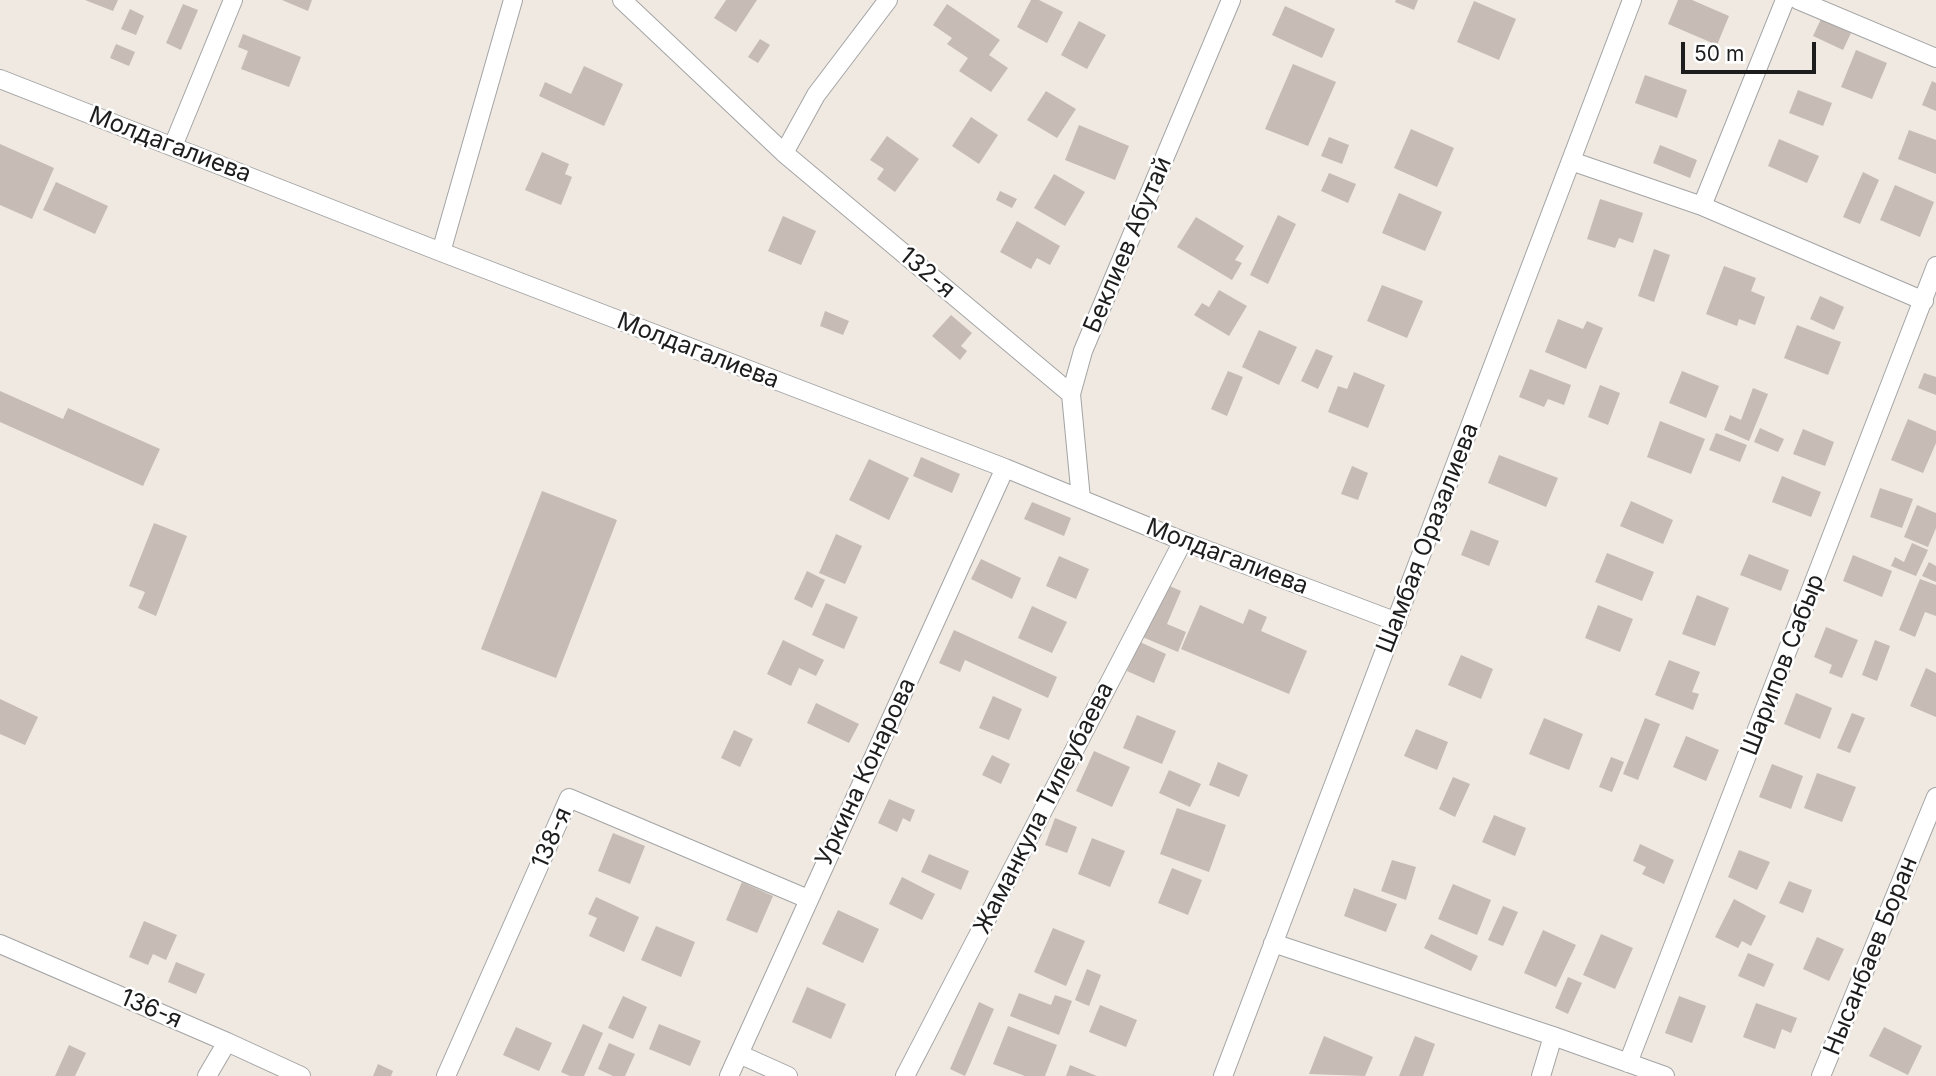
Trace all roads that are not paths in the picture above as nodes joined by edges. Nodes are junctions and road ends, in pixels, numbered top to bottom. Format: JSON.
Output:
{"nodes":[{"id":1,"x":233,"y":0,"type":"edge"},
{"id":2,"x":513,"y":0,"type":"edge"},
{"id":3,"x":622,"y":0,"type":"edge"},
{"id":4,"x":888,"y":0,"type":"edge"},
{"id":5,"x":1231,"y":0,"type":"edge"},
{"id":6,"x":1632,"y":0,"type":"edge"},
{"id":7,"x":1785,"y":0,"type":"edge"},
{"id":8,"x":1798,"y":0,"type":"edge"},
{"id":9,"x":1936,"y":58,"type":"edge"},
{"id":10,"x":0,"y":79,"type":"edge"},
{"id":11,"x":173,"y":146,"type":"junction"},
{"id":12,"x":784,"y":153,"type":"junction"},
{"id":13,"x":1571,"y":161,"type":"junction"},
{"id":14,"x":1702,"y":206,"type":"junction"},
{"id":15,"x":441,"y":252,"type":"junction"},
{"id":16,"x":1936,"y":266,"type":"edge"},
{"id":17,"x":1924,"y":300,"type":"junction"},
{"id":18,"x":1070,"y":394,"type":"junction"},
{"id":19,"x":1005,"y":468,"type":"junction"},
{"id":20,"x":1081,"y":499,"type":"junction"},
{"id":21,"x":1183,"y":541,"type":"junction"},
{"id":22,"x":1397,"y":622,"type":"junction"},
{"id":23,"x":1936,"y":797,"type":"edge"},
{"id":24,"x":808,"y":898,"type":"junction"},
{"id":25,"x":1273,"y":943,"type":"junction"},
{"id":26,"x":0,"y":944,"type":"edge"},
{"id":27,"x":1553,"y":1036,"type":"junction"},
{"id":28,"x":227,"y":1042,"type":"junction"},
{"id":29,"x":739,"y":1054,"type":"junction"},
{"id":30,"x":1629,"y":1063,"type":"junction"},
{"id":31,"x":207,"y":1076,"type":"edge"},
{"id":32,"x":301,"y":1076,"type":"edge"},
{"id":33,"x":446,"y":1076,"type":"edge"},
{"id":34,"x":729,"y":1076,"type":"edge"},
{"id":35,"x":788,"y":1076,"type":"edge"},
{"id":36,"x":905,"y":1076,"type":"edge"},
{"id":37,"x":1223,"y":1076,"type":"edge"},
{"id":38,"x":1541,"y":1076,"type":"edge"},
{"id":39,"x":1665,"y":1076,"type":"edge"},
{"id":40,"x":1821,"y":1076,"type":"edge"}],
"edges":[{"from":1,"to":11,"type":"street"},
{"from":2,"to":15,"type":"street"},
{"from":3,"to":12,"type":"street","name":"132-я"},
{"from":4,"to":12,"type":"street"},
{"from":5,"to":18,"type":"street","name":"Беклиев Абутай"},
{"from":6,"to":13,"type":"street","name":"Шамбая Оразалиева"},
{"from":7,"to":14,"type":"street"},
{"from":8,"to":9,"type":"street"},
{"from":10,"to":11,"type":"street","name":"Молдагалиева"},
{"from":11,"to":15,"type":"street","name":"Молдагалиева"},
{"from":12,"to":18,"type":"street","name":"132-я"},
{"from":13,"to":14,"type":"street"},
{"from":13,"to":22,"type":"street","name":"Шамбая Оразалиева"},
{"from":14,"to":17,"type":"street"},
{"from":15,"to":19,"type":"street","name":"Молдагалиева"},
{"from":16,"to":17,"type":"street","name":"Шарипов Сабыр"},
{"from":17,"to":30,"type":"street","name":"Шарипов Сабыр"},
{"from":18,"to":20,"type":"street","name":"Беклиев Абутай"},
{"from":19,"to":20,"type":"street","name":"Молдагалиева"},
{"from":19,"to":24,"type":"street","name":"Уркина Конарова"},
{"from":20,"to":21,"type":"street","name":"Молдагалиева"},
{"from":21,"to":22,"type":"street","name":"Молдагалиева"},
{"from":21,"to":36,"type":"street","name":"Жаманкула Тилеубаева"},
{"from":22,"to":25,"type":"street","name":"Шамбая Оразалиева"},
{"from":23,"to":40,"type":"street","name":"Нысанбаев Боран"},
{"from":24,"to":29,"type":"street","name":"Уркина Конарова"},
{"from":24,"to":33,"type":"street","name":"138-я"},
{"from":25,"to":27,"type":"street"},
{"from":25,"to":37,"type":"street","name":"Шамбая Оразалиева"},
{"from":26,"to":28,"type":"street","name":"136-я"},
{"from":27,"to":30,"type":"street"},
{"from":27,"to":38,"type":"street"},
{"from":28,"to":31,"type":"street"},
{"from":28,"to":32,"type":"street","name":"136-я"},
{"from":29,"to":34,"type":"street","name":"Уркина Конарова"},
{"from":29,"to":35,"type":"street"},
{"from":30,"to":39,"type":"street"}]}
